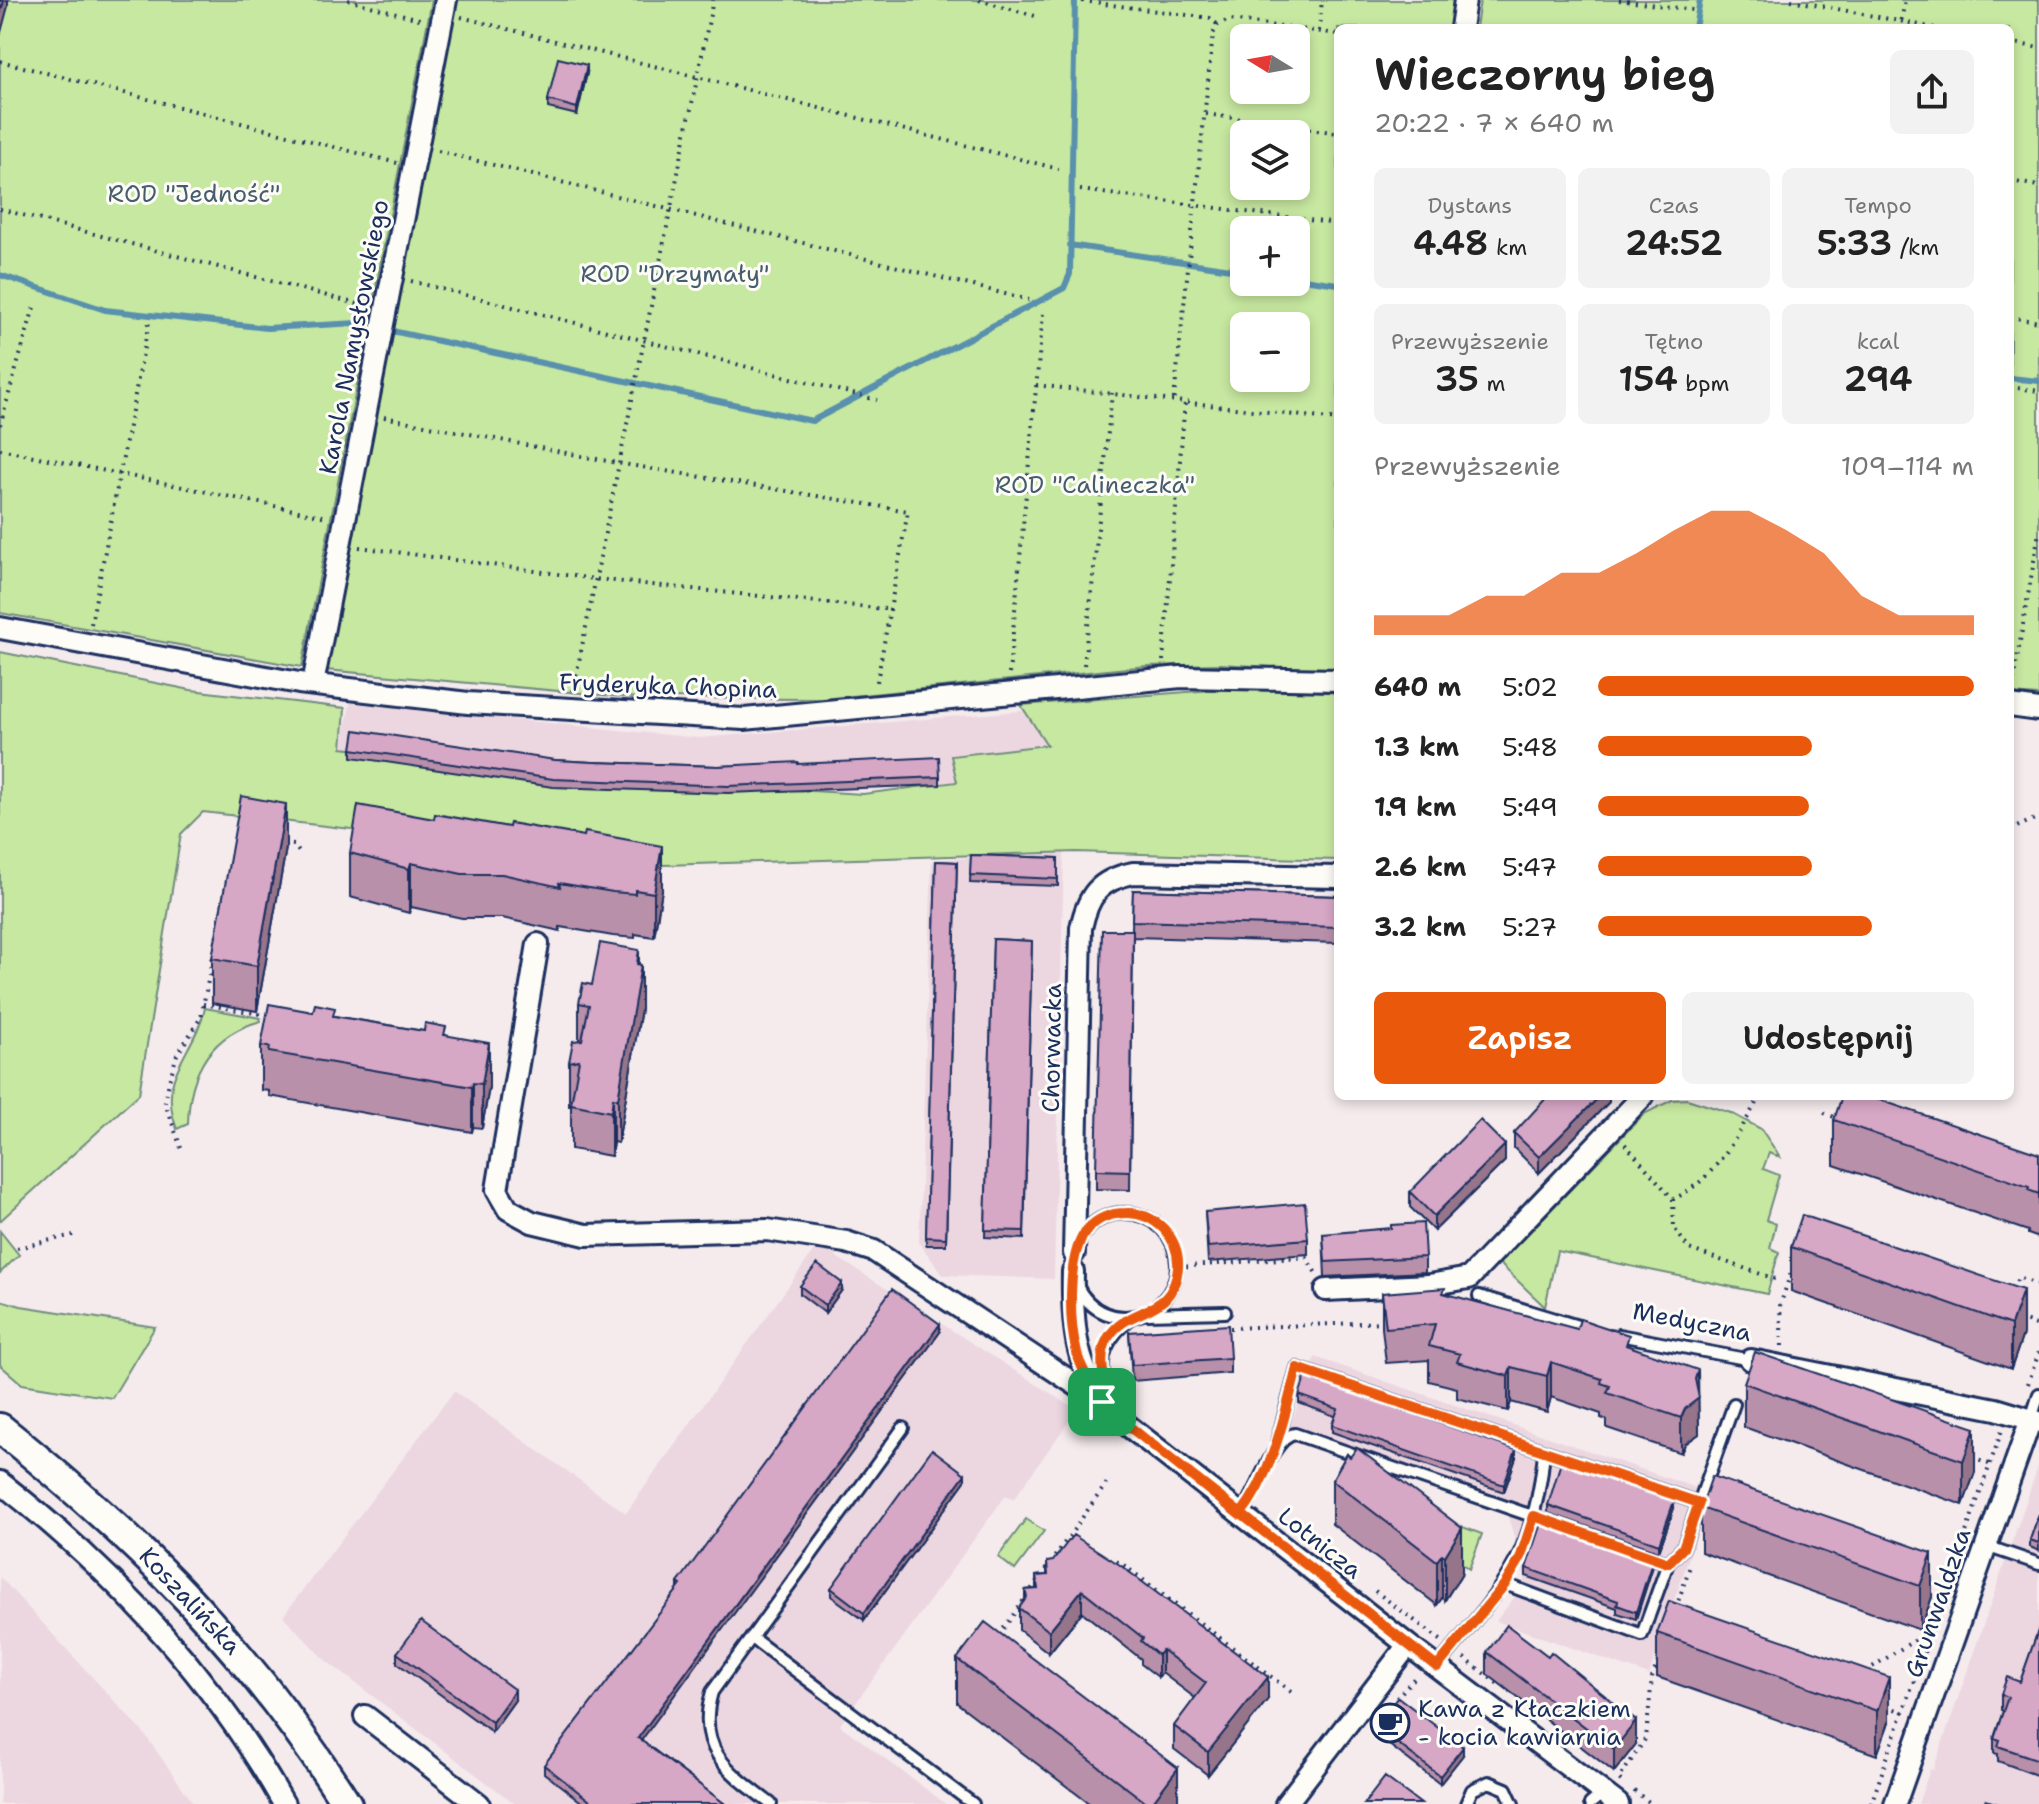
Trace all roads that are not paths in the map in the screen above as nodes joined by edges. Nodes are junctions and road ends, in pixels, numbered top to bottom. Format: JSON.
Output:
{"nodes":[{"id":1,"x":1465,"y":0,"type":"edge"},
{"id":2,"x":448,"y":7,"type":"edge"},
{"id":3,"x":1462,"y":24,"type":"edge"},
{"id":4,"x":0,"y":628,"type":"edge"},
{"id":5,"x":1334,"y":680,"type":"edge"},
{"id":6,"x":313,"y":684,"type":"junction"},
{"id":7,"x":2014,"y":701,"type":"edge"},
{"id":8,"x":2039,"y":710,"type":"edge"},
{"id":9,"x":1334,"y":877,"type":"edge"},
{"id":10,"x":538,"y":944,"type":"dead end"},
{"id":11,"x":1639,"y":1100,"type":"edge"},
{"id":12,"x":1074,"y":1262,"type":"junction"},
{"id":13,"x":1326,"y":1290,"type":"road end"},
{"id":14,"x":1479,"y":1296,"type":"dead end"},
{"id":15,"x":1225,"y":1312,"type":"dead end"},
{"id":16,"x":1145,"y":1314,"type":"junction"},
{"id":17,"x":1131,"y":1318,"type":"junction"},
{"id":18,"x":1594,"y":1330,"type":"edge"},
{"id":19,"x":1610,"y":1333,"type":"edge"},
{"id":20,"x":1751,"y":1360,"type":"joint"},
{"id":21,"x":2039,"y":1394,"type":"edge"},
{"id":22,"x":1734,"y":1404,"type":"dead end"},
{"id":23,"x":1108,"y":1408,"type":"junction"},
{"id":24,"x":2035,"y":1421,"type":"edge"},
{"id":25,"x":0,"y":1428,"type":"edge"},
{"id":26,"x":903,"y":1428,"type":"dead end"},
{"id":27,"x":1277,"y":1443,"type":"junction"},
{"id":28,"x":1544,"y":1452,"type":"junction"},
{"id":29,"x":0,"y":1482,"type":"edge"},
{"id":30,"x":1699,"y":1503,"type":"junction"},
{"id":31,"x":1240,"y":1515,"type":"junction"},
{"id":32,"x":1534,"y":1516,"type":"junction"},
{"id":33,"x":1986,"y":1546,"type":"junction"},
{"id":34,"x":1668,"y":1563,"type":"junction"},
{"id":35,"x":2039,"y":1564,"type":"edge"},
{"id":36,"x":1505,"y":1584,"type":"junction"},
{"id":37,"x":752,"y":1638,"type":"junction"},
{"id":38,"x":1408,"y":1645,"type":"junction"},
{"id":39,"x":1437,"y":1667,"type":"junction"},
{"id":40,"x":365,"y":1716,"type":"dead end"},
{"id":41,"x":1604,"y":1800,"type":"edge"},
{"id":42,"x":284,"y":1804,"type":"edge"},
{"id":43,"x":347,"y":1804,"type":"edge"},
{"id":44,"x":479,"y":1804,"type":"edge"},
{"id":45,"x":771,"y":1804,"type":"edge"},
{"id":46,"x":973,"y":1804,"type":"edge"},
{"id":47,"x":1286,"y":1804,"type":"edge"},
{"id":48,"x":1466,"y":1804,"type":"edge"},
{"id":49,"x":1513,"y":1804,"type":"edge"},
{"id":50,"x":1895,"y":1804,"type":"edge"}],
"edges":[{"from":1,"to":3,"type":"street"},
{"from":2,"to":6,"type":"street","name":"Karola Namysłowskiego"},
{"from":4,"to":6,"type":"street","name":"Fryderyka Chopina"},
{"from":5,"to":6,"type":"street","name":"Fryderyka Chopina"},
{"from":7,"to":8,"type":"street"},
{"from":9,"to":12,"type":"street","name":"Chorwacka"},
{"from":10,"to":23,"type":"street"},
{"from":11,"to":13,"type":"street"},
{"from":12,"to":16,"type":"lane"},
{"from":12,"to":17,"type":"lane"},
{"from":12,"to":23,"type":"street","name":"Lotnicza"},
{"from":14,"to":18,"type":"lane"},
{"from":15,"to":16,"type":"lane"},
{"from":16,"to":17,"type":"lane"},
{"from":17,"to":23,"type":"lane"},
{"from":19,"to":20,"type":"lane","name":"Medyczna"},
{"from":20,"to":24,"type":"street","name":"Medyczna"},
{"from":21,"to":24,"type":"lane"},
{"from":22,"to":30,"type":"lane"},
{"from":23,"to":31,"type":"street","name":"Lotnicza"},
{"from":24,"to":33,"type":"street","name":"Grunwaldzka"},
{"from":25,"to":43,"type":"street","name":"Koszalińska"},
{"from":26,"to":37,"type":"lane"},
{"from":27,"to":28,"type":"lane"},
{"from":27,"to":31,"type":"lane"},
{"from":27,"to":32,"type":"lane"},
{"from":28,"to":30,"type":"lane"},
{"from":28,"to":32,"type":"lane"},
{"from":29,"to":42,"type":"street"},
{"from":30,"to":34,"type":"lane"},
{"from":31,"to":38,"type":"street","name":"Lotnicza"},
{"from":32,"to":34,"type":"lane"},
{"from":32,"to":36,"type":"lane"},
{"from":33,"to":35,"type":"lane"},
{"from":33,"to":50,"type":"street","name":"Grunwaldzka"},
{"from":34,"to":36,"type":"lane"},
{"from":36,"to":39,"type":"lane"},
{"from":37,"to":45,"type":"lane"},
{"from":37,"to":46,"type":"lane"},
{"from":38,"to":39,"type":"street","name":"Lotnicza"},
{"from":38,"to":47,"type":"street"},
{"from":39,"to":41,"type":"street","name":"Lotnicza"},
{"from":40,"to":44,"type":"street"},
{"from":48,"to":49,"type":"lane"}]}
